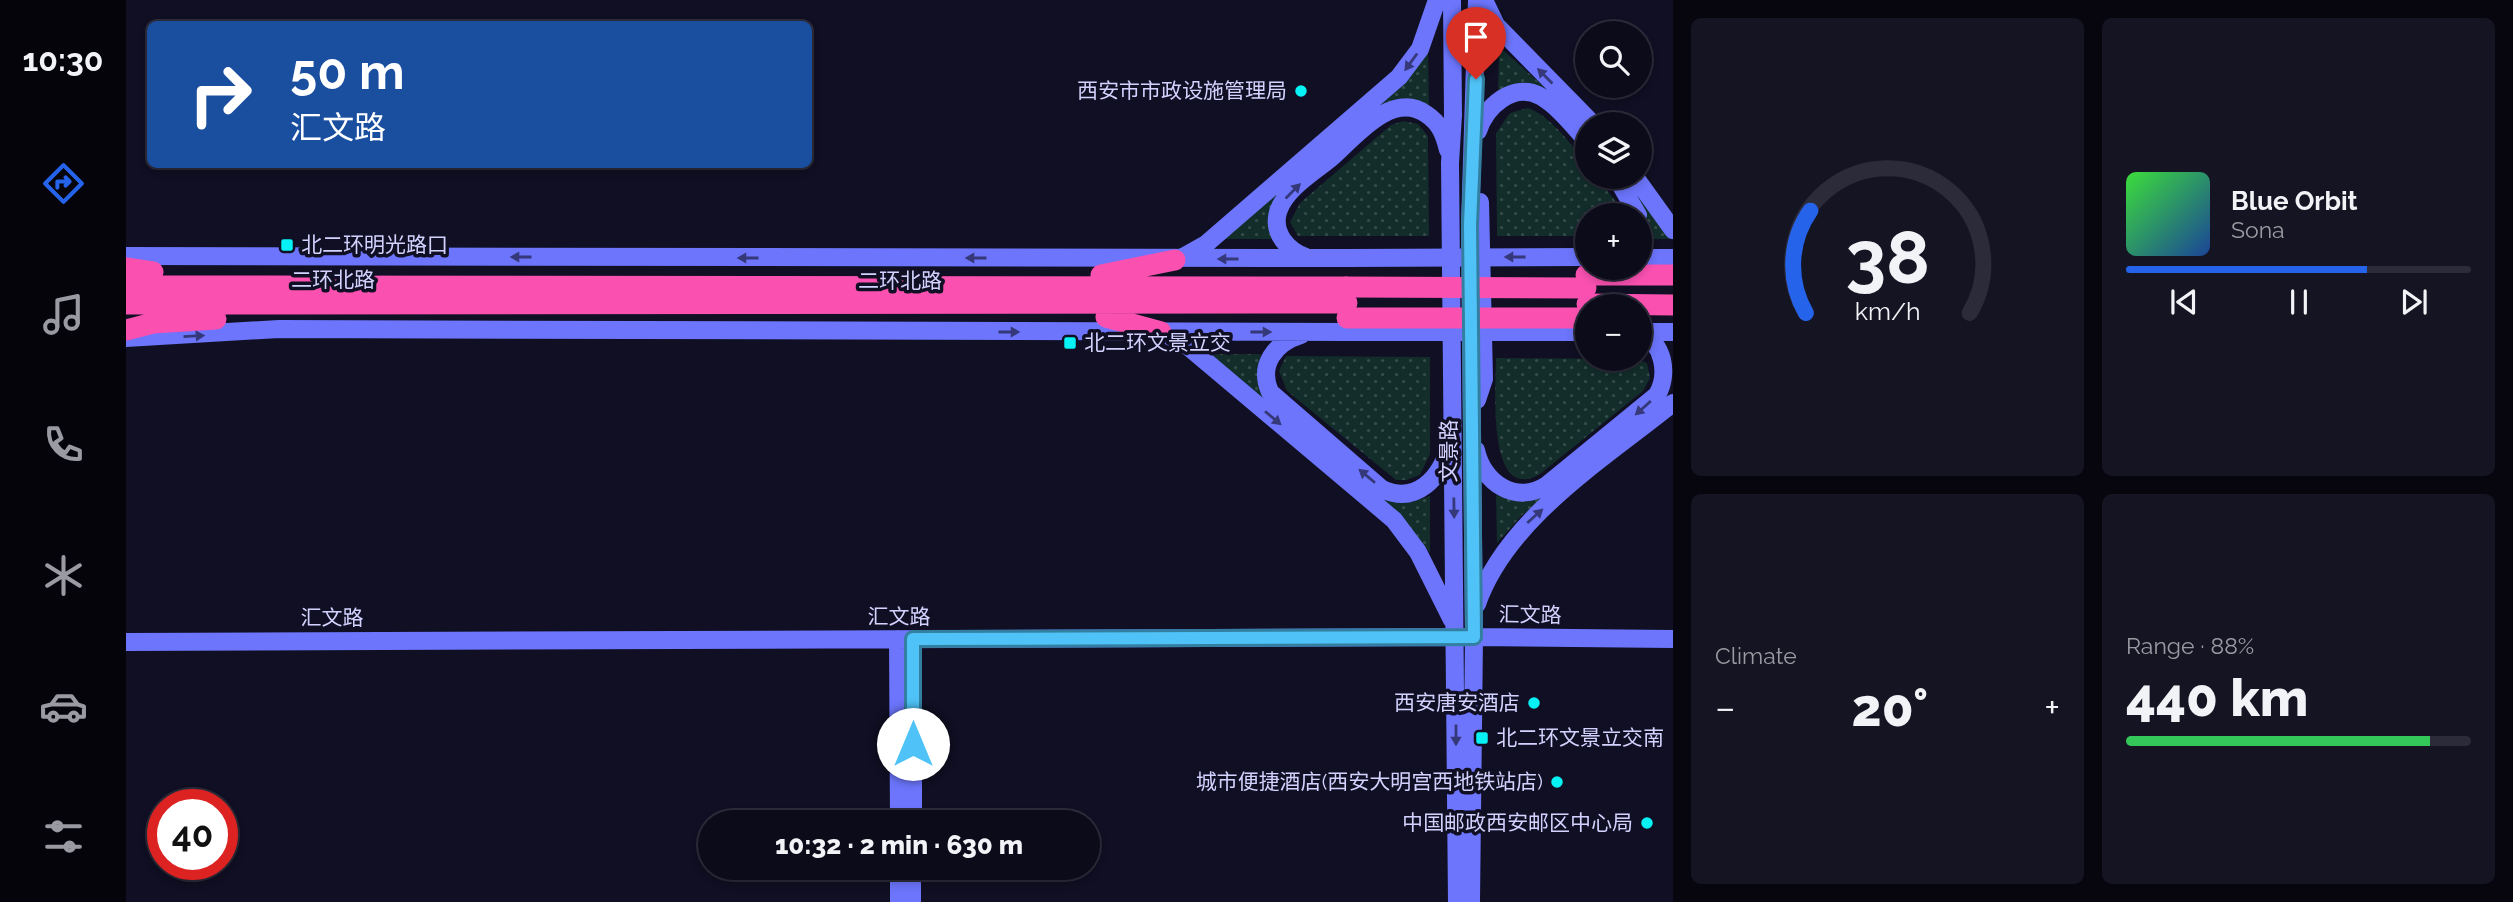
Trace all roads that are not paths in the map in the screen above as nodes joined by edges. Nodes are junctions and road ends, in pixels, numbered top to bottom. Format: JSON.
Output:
{"nodes":[{"id":1,"x":1437,"y":0,"type":"edge"},
{"id":2,"x":1452,"y":0,"type":"edge"},
{"id":3,"x":1477,"y":0,"type":"edge"},
{"id":4,"x":1484,"y":0,"type":"edge"},
{"id":5,"x":1581,"y":112,"type":"edge"},
{"id":6,"x":1575,"y":129,"type":"edge"},
{"id":7,"x":1474,"y":153,"type":"junction"},
{"id":8,"x":1450,"y":163,"type":"junction"},
{"id":9,"x":1644,"y":189,"type":"edge"},
{"id":10,"x":1673,"y":230,"type":"edge"},
{"id":11,"x":126,"y":256,"type":"edge"},
{"id":12,"x":1652,"y":258,"type":"edge"},
{"id":13,"x":1673,"y":258,"type":"edge"},
{"id":14,"x":1313,"y":259,"type":"junction"},
{"id":15,"x":1175,"y":260,"type":"junction"},
{"id":16,"x":126,"y":270,"type":"edge"},
{"id":17,"x":555,"y":274,"type":"junction"},
{"id":18,"x":597,"y":274,"type":"junction"},
{"id":19,"x":1101,"y":275,"type":"junction"},
{"id":20,"x":1673,"y":275,"type":"edge"},
{"id":21,"x":1586,"y":283,"type":"edge"},
{"id":22,"x":126,"y":286,"type":"edge"},
{"id":23,"x":650,"y":287,"type":"junction"},
{"id":24,"x":1673,"y":287,"type":"edge"},
{"id":25,"x":499,"y":296,"type":"junction"},
{"id":26,"x":1346,"y":296,"type":"junction"},
{"id":27,"x":126,"y":304,"type":"edge"},
{"id":28,"x":1673,"y":304,"type":"edge"},
{"id":29,"x":738,"y":305,"type":"junction"},
{"id":30,"x":1106,"y":317,"type":"junction"},
{"id":31,"x":126,"y":318,"type":"edge"},
{"id":32,"x":436,"y":318,"type":"junction"},
{"id":33,"x":816,"y":318,"type":"junction"},
{"id":34,"x":1652,"y":318,"type":"edge"},
{"id":35,"x":1673,"y":318,"type":"edge"},
{"id":36,"x":216,"y":319,"type":"junction"},
{"id":37,"x":126,"y":330,"type":"edge"},
{"id":38,"x":1575,"y":330,"type":"edge"},
{"id":39,"x":1320,"y":331,"type":"junction"},
{"id":40,"x":1161,"y":332,"type":"junction"},
{"id":41,"x":1652,"y":332,"type":"edge"},
{"id":42,"x":1673,"y":332,"type":"edge"},
{"id":43,"x":126,"y":338,"type":"edge"},
{"id":44,"x":1652,"y":340,"type":"edge"},
{"id":45,"x":1673,"y":403,"type":"edge"},
{"id":46,"x":1462,"y":418,"type":"junction"},
{"id":47,"x":1473,"y":614,"type":"junction"},
{"id":48,"x":1462,"y":636,"type":"junction"},
{"id":49,"x":905,"y":639,"type":"junction"},
{"id":50,"x":1673,"y":639,"type":"edge"},
{"id":51,"x":126,"y":642,"type":"edge"},
{"id":52,"x":899,"y":810,"type":"edge"},
{"id":53,"x":912,"y":810,"type":"edge"},
{"id":54,"x":899,"y":880,"type":"edge"},
{"id":55,"x":912,"y":880,"type":"edge"},
{"id":56,"x":899,"y":902,"type":"edge"},
{"id":57,"x":912,"y":902,"type":"edge"},
{"id":58,"x":1457,"y":902,"type":"edge"},
{"id":59,"x":1471,"y":902,"type":"edge"}],
"edges":[{"from":1,"to":15,"type":"main road","one_way":true},
{"from":2,"to":8,"type":"main road","name":"文景路"},
{"from":3,"to":7,"type":"main road","name":"文景路"},
{"from":5,"to":4,"type":"main road","one_way":true},
{"from":6,"to":7,"type":"main road"},
{"from":7,"to":46,"type":"main road","name":"文景路"},
{"from":14,"to":8,"type":"main road","one_way":true},
{"from":8,"to":46,"type":"main road","name":"文景路"},
{"from":9,"to":10,"type":"main road"},
{"from":15,"to":11,"type":"main road","one_way":true},
{"from":12,"to":13,"type":"main road"},
{"from":14,"to":15,"type":"main road","one_way":true},
{"from":14,"to":26,"type":"main road"},
{"from":15,"to":19,"type":"highway"},
{"from":16,"to":17,"type":"highway"},
{"from":17,"to":18,"type":"highway"},
{"from":17,"to":25,"type":"highway"},
{"from":18,"to":19,"type":"highway"},
{"from":18,"to":23,"type":"highway"},
{"from":19,"to":26,"type":"highway"},
{"from":20,"to":21,"type":"highway"},
{"from":21,"to":24,"type":"highway","name":"二环北路"},
{"from":21,"to":26,"type":"highway","name":"二环北路","bridge":true},
{"from":21,"to":26,"type":"highway","bridge":true},
{"from":21,"to":26,"type":"main road","one_way":true,"bridge":true},
{"from":21,"to":28,"type":"highway","name":"二环北路"},
{"from":22,"to":25,"type":"highway","name":"二环北路"},
{"from":23,"to":25,"type":"highway","name":"二环北路"},
{"from":23,"to":26,"type":"highway","name":"二环北路"},
{"from":25,"to":27,"type":"highway","name":"二环北路"},
{"from":25,"to":29,"type":"highway","name":"二环北路"},
{"from":25,"to":32,"type":"highway"},
{"from":26,"to":29,"type":"highway","name":"二环北路"},
{"from":26,"to":30,"type":"highway"},
{"from":26,"to":38,"type":"main road","bridge":true},
{"from":26,"to":39,"type":"main road"},
{"from":29,"to":33,"type":"highway"},
{"from":30,"to":33,"type":"highway"},
{"from":30,"to":40,"type":"highway"},
{"from":31,"to":36,"type":"highway"},
{"from":32,"to":33,"type":"highway"},
{"from":32,"to":36,"type":"highway"},
{"from":34,"to":35,"type":"highway"},
{"from":36,"to":37,"type":"highway"},
{"from":40,"to":39,"type":"main road","one_way":true},
{"from":46,"to":39,"type":"main road","one_way":true},
{"from":43,"to":40,"type":"main road","one_way":true},
{"from":40,"to":48,"type":"main road","one_way":true},
{"from":41,"to":42,"type":"main road"},
{"from":44,"to":46,"type":"main road","one_way":true},
{"from":47,"to":45,"type":"main road","one_way":true},
{"from":46,"to":47,"type":"main road","name":"文景路"},
{"from":46,"to":48,"type":"main road","name":"文景路","one_way":true},
{"from":47,"to":48,"type":"main road","name":"文景路"},
{"from":48,"to":49,"type":"main road","name":"汇文路"},
{"from":48,"to":50,"type":"main road","name":"汇文路"},
{"from":48,"to":58,"type":"main road","name":"文景路","one_way":true},
{"from":48,"to":59,"type":"main road","name":"文景路"},
{"from":49,"to":51,"type":"main road","name":"汇文路"},
{"from":49,"to":52,"type":"main road"},
{"from":49,"to":53,"type":"main road"},
{"from":54,"to":56,"type":"main road"},
{"from":55,"to":57,"type":"main road"}]}
